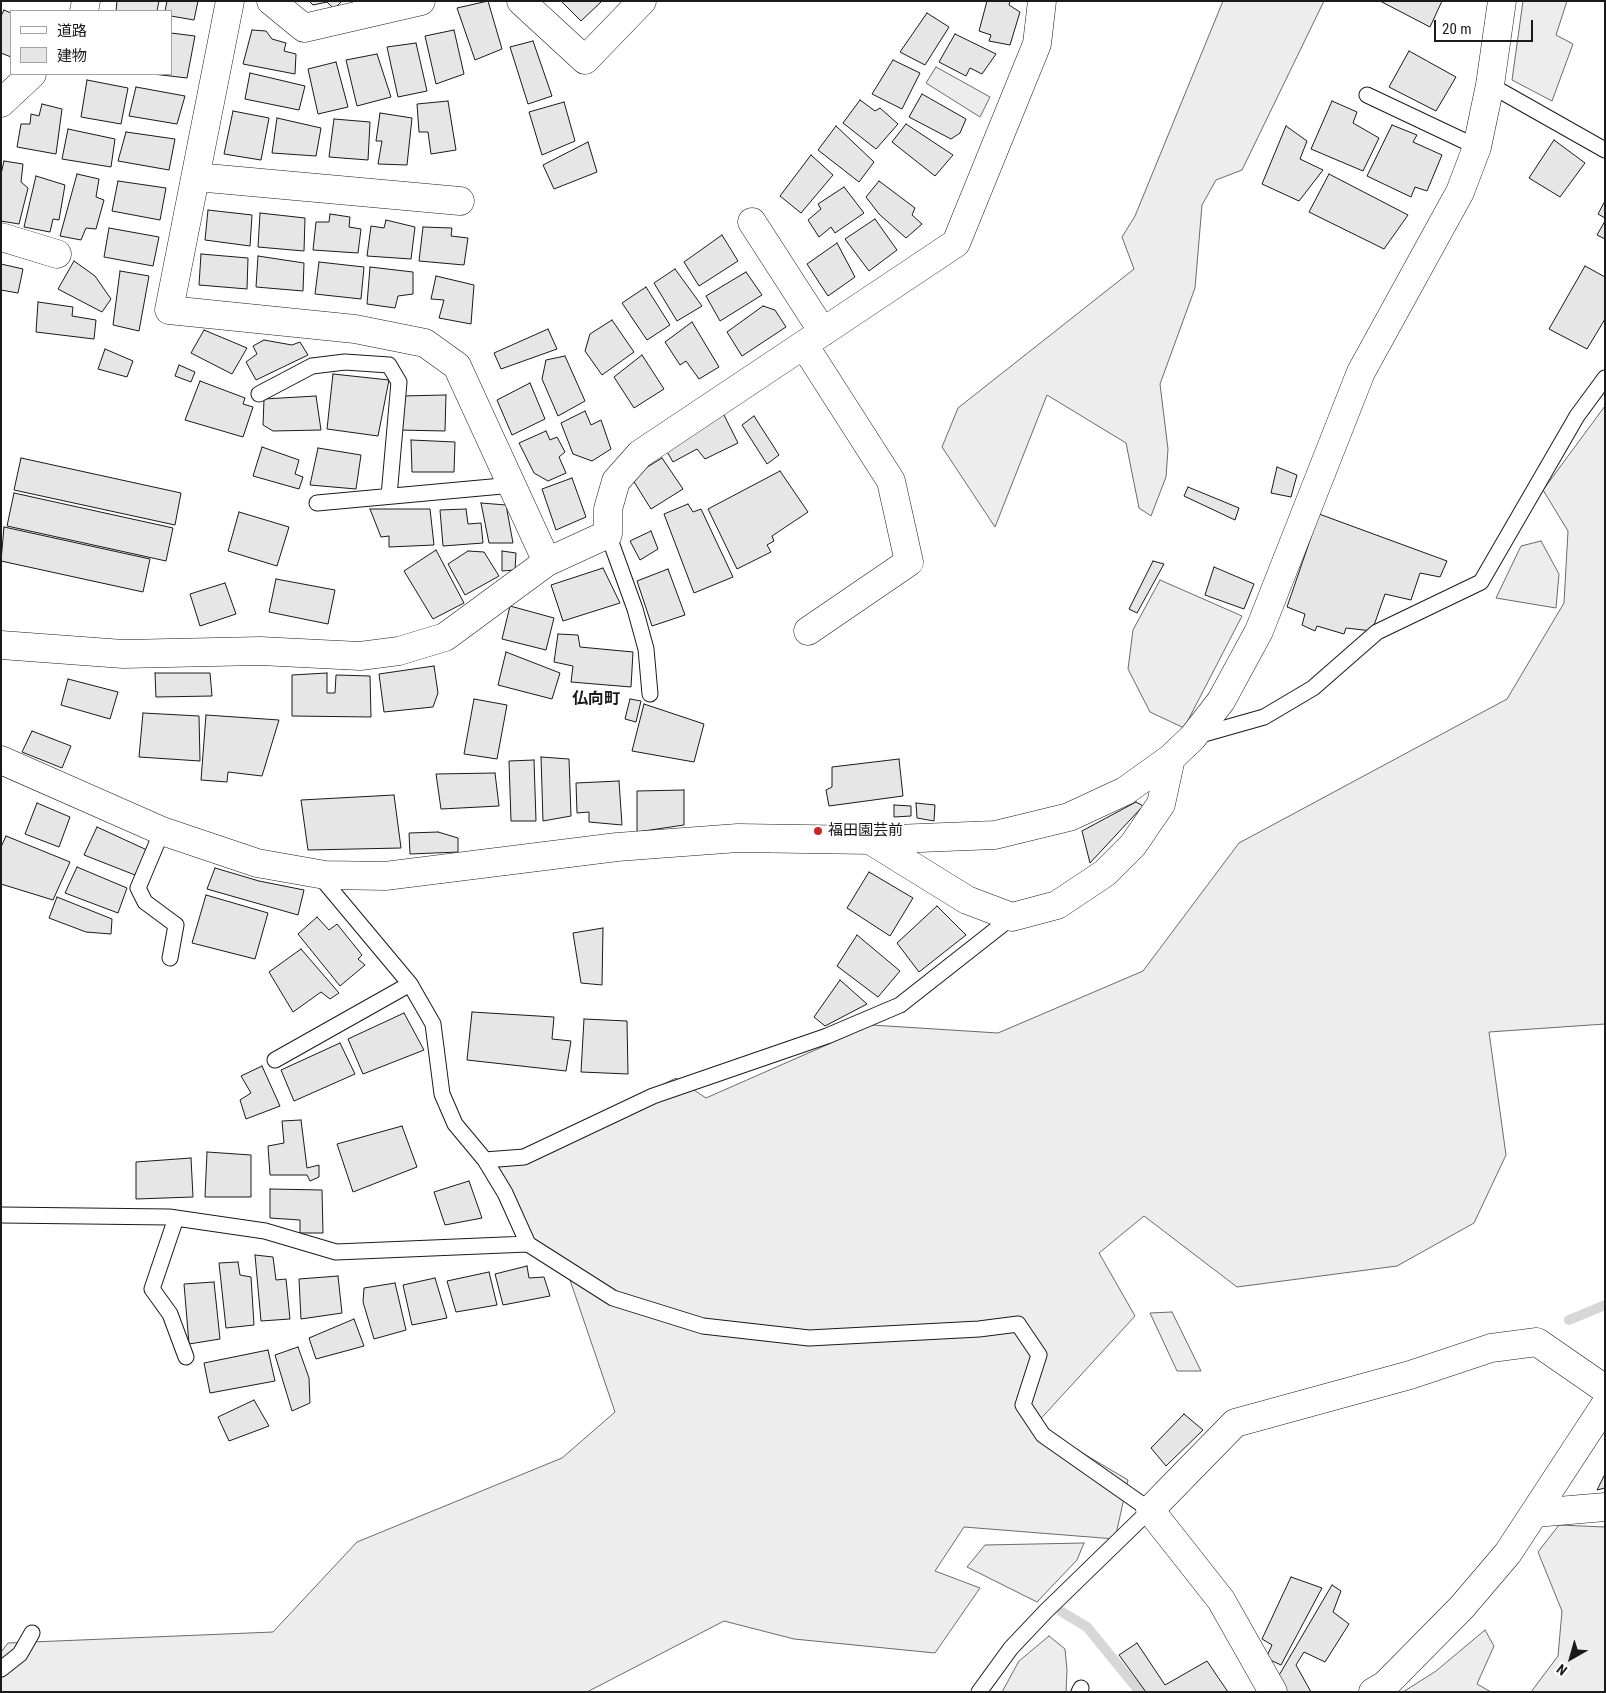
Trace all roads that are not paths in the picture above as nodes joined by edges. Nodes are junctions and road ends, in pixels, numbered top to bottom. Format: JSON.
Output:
{"nodes":[{"id":1,"x":230,"y":1,"type":"edge"},
{"id":2,"x":271,"y":1,"type":"edge"},
{"id":3,"x":421,"y":1,"type":"edge"},
{"id":4,"x":521,"y":1,"type":"edge"},
{"id":5,"x":642,"y":1,"type":"edge"},
{"id":6,"x":1042,"y":1,"type":"edge"},
{"id":7,"x":1502,"y":1,"type":"edge"},
{"id":8,"x":31,"y":75,"type":"edge"},
{"id":9,"x":1490,"y":85,"type":"junction"},
{"id":10,"x":1367,"y":95,"type":"dead end"},
{"id":11,"x":1,"y":104,"type":"edge"},
{"id":12,"x":1477,"y":147,"type":"junction"},
{"id":13,"x":1605,"y":150,"type":"edge"},
{"id":14,"x":196,"y":176,"type":"junction"},
{"id":15,"x":460,"y":201,"type":"dead end"},
{"id":16,"x":752,"y":222,"type":"dead end"},
{"id":17,"x":1,"y":237,"type":"edge"},
{"id":18,"x":57,"y":254,"type":"dead end"},
{"id":19,"x":814,"y":338,"type":"junction"},
{"id":20,"x":1605,"y":378,"type":"edge"},
{"id":21,"x":259,"y":394,"type":"dead end"},
{"id":22,"x":513,"y":485,"type":"junction"},
{"id":23,"x":389,"y":496,"type":"junction"},
{"id":24,"x":317,"y":503,"type":"dead end"},
{"id":25,"x":608,"y":534,"type":"junction"},
{"id":26,"x":547,"y":562,"type":"junction"},
{"id":27,"x":808,"y":631,"type":"dead end"},
{"id":28,"x":1,"y":645,"type":"edge"},
{"id":29,"x":650,"y":694,"type":"dead end"},
{"id":30,"x":1193,"y":737,"type":"junction"},
{"id":31,"x":1171,"y":758,"type":"junction"},
{"id":32,"x":1,"y":760,"type":"edge"},
{"id":33,"x":162,"y":830,"type":"junction"},
{"id":34,"x":870,"y":840,"type":"junction"},
{"id":35,"x":318,"y":874,"type":"junction"},
{"id":36,"x":1012,"y":917,"type":"junction"},
{"id":37,"x":170,"y":958,"type":"dead end"},
{"id":38,"x":410,"y":984,"type":"junction"},
{"id":39,"x":275,"y":1060,"type":"dead end"},
{"id":40,"x":485,"y":1160,"type":"junction"},
{"id":41,"x":1,"y":1216,"type":"edge"},
{"id":42,"x":176,"y":1218,"type":"junction"},
{"id":43,"x":528,"y":1244,"type":"junction"},
{"id":44,"x":186,"y":1357,"type":"dead end"},
{"id":45,"x":1605,"y":1389,"type":"edge"},
{"id":46,"x":1605,"y":1405,"type":"edge"},
{"id":47,"x":1605,"y":1507,"type":"edge"},
{"id":48,"x":1150,"y":1510,"type":"junction"},
{"id":49,"x":1534,"y":1513,"type":"junction"},
{"id":50,"x":32,"y":1633,"type":"dead end"},
{"id":51,"x":1,"y":1669,"type":"edge"},
{"id":52,"x":979,"y":1692,"type":"edge"},
{"id":53,"x":1273,"y":1692,"type":"edge"},
{"id":54,"x":1373,"y":1692,"type":"edge"}],
"edges":[{"from":1,"to":14,"type":"street"},
{"from":2,"to":3,"type":"street"},
{"from":4,"to":5,"type":"street"},
{"from":6,"to":19,"type":"street"},
{"from":7,"to":9,"type":"street"},
{"from":8,"to":11,"type":"street"},
{"from":9,"to":12,"type":"street"},
{"from":9,"to":13,"type":"lane"},
{"from":10,"to":12,"type":"lane"},
{"from":12,"to":30,"type":"street"},
{"from":14,"to":15,"type":"street"},
{"from":14,"to":22,"type":"street"},
{"from":16,"to":19,"type":"street"},
{"from":17,"to":18,"type":"street"},
{"from":19,"to":25,"type":"street"},
{"from":19,"to":27,"type":"street"},
{"from":20,"to":30,"type":"lane"},
{"from":21,"to":23,"type":"lane"},
{"from":22,"to":23,"type":"lane"},
{"from":22,"to":26,"type":"street"},
{"from":23,"to":24,"type":"lane"},
{"from":25,"to":26,"type":"street"},
{"from":25,"to":29,"type":"lane"},
{"from":26,"to":28,"type":"street"},
{"from":30,"to":31,"type":"street"},
{"from":31,"to":34,"type":"street"},
{"from":31,"to":36,"type":"street"},
{"from":32,"to":33,"type":"street"},
{"from":33,"to":35,"type":"street"},
{"from":33,"to":37,"type":"lane"},
{"from":34,"to":35,"type":"street"},
{"from":34,"to":36,"type":"street"},
{"from":35,"to":38,"type":"lane"},
{"from":36,"to":40,"type":"lane"},
{"from":38,"to":39,"type":"lane"},
{"from":38,"to":40,"type":"lane"},
{"from":40,"to":43,"type":"lane"},
{"from":41,"to":42,"type":"lane"},
{"from":42,"to":43,"type":"lane"},
{"from":42,"to":44,"type":"lane"},
{"from":43,"to":48,"type":"lane"},
{"from":45,"to":48,"type":"street"},
{"from":46,"to":49,"type":"street"},
{"from":47,"to":49,"type":"street"},
{"from":48,"to":52,"type":"lane"},
{"from":48,"to":53,"type":"street"},
{"from":49,"to":54,"type":"street"},
{"from":50,"to":51,"type":"lane"}]}
